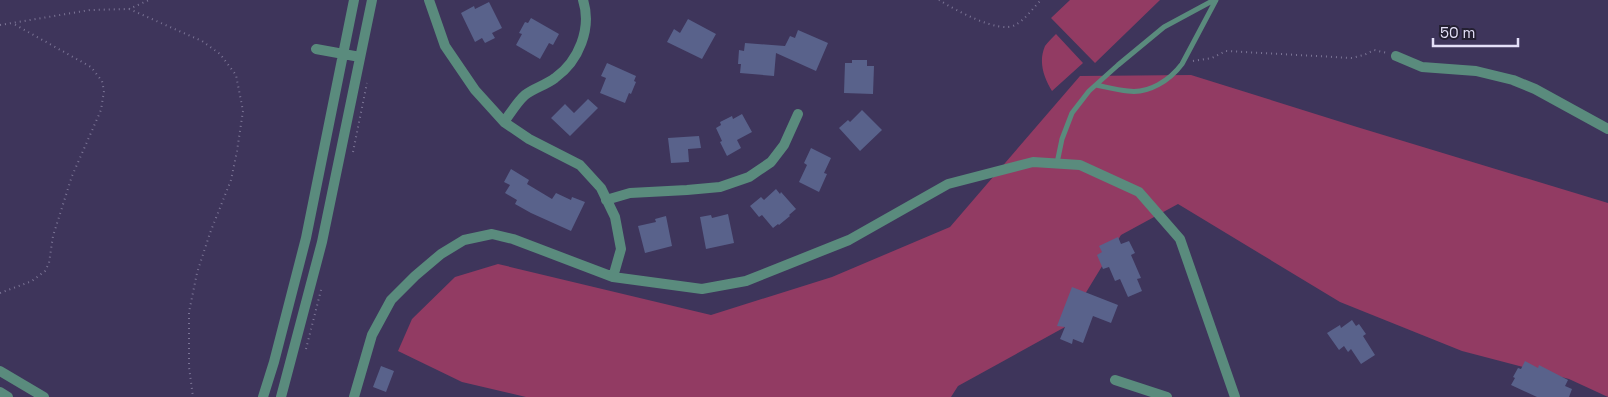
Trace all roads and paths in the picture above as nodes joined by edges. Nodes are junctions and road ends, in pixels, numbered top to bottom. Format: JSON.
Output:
{"nodes":[{"id":1,"x":149,"y":0,"type":"edge"},
{"id":2,"x":354,"y":0,"type":"edge"},
{"id":3,"x":372,"y":0,"type":"edge"},
{"id":4,"x":429,"y":0,"type":"edge"},
{"id":5,"x":583,"y":0,"type":"edge"},
{"id":6,"x":939,"y":0,"type":"edge"},
{"id":7,"x":1041,"y":0,"type":"edge"},
{"id":8,"x":1215,"y":0,"type":"edge"},
{"id":9,"x":129,"y":9,"type":"junction"},
{"id":10,"x":12,"y":23,"type":"junction"},
{"id":11,"x":0,"y":24,"type":"edge"},
{"id":12,"x":316,"y":49,"type":"dead end"},
{"id":13,"x":343,"y":53,"type":"junction"},
{"id":14,"x":360,"y":56,"type":"junction"},
{"id":15,"x":1396,"y":56,"type":"joint"},
{"id":16,"x":1182,"y":64,"type":"junction"},
{"id":17,"x":1096,"y":85,"type":"junction"},
{"id":18,"x":798,"y":114,"type":"dead end"},
{"id":19,"x":504,"y":122,"type":"junction"},
{"id":20,"x":1608,"y":129,"type":"edge"},
{"id":21,"x":1057,"y":164,"type":"junction"},
{"id":22,"x":606,"y":200,"type":"junction"},
{"id":23,"x":613,"y":278,"type":"junction"},
{"id":24,"x":0,"y":293,"type":"edge"},
{"id":25,"x":0,"y":371,"type":"edge"},
{"id":26,"x":1114,"y":380,"type":"dead end"},
{"id":27,"x":0,"y":392,"type":"edge"},
{"id":28,"x":8,"y":397,"type":"edge"},
{"id":29,"x":44,"y":397,"type":"edge"},
{"id":30,"x":193,"y":397,"type":"edge"},
{"id":31,"x":263,"y":397,"type":"edge"},
{"id":32,"x":281,"y":397,"type":"edge"},
{"id":33,"x":354,"y":397,"type":"edge"},
{"id":34,"x":1167,"y":397,"type":"edge"},
{"id":35,"x":1235,"y":397,"type":"edge"}],
"edges":[{"from":1,"to":9,"type":"path"},
{"from":2,"to":13,"type":"street"},
{"from":3,"to":14,"type":"street"},
{"from":4,"to":19,"type":"street"},
{"from":5,"to":19,"type":"street"},
{"from":6,"to":7,"type":"path"},
{"from":8,"to":16,"type":"lane"},
{"from":8,"to":17,"type":"lane"},
{"from":9,"to":10,"type":"path"},
{"from":9,"to":30,"type":"path"},
{"from":10,"to":11,"type":"path"},
{"from":10,"to":24,"type":"path"},
{"from":12,"to":13,"type":"street"},
{"from":13,"to":14,"type":"street"},
{"from":13,"to":31,"type":"street"},
{"from":14,"to":32,"type":"street"},
{"from":15,"to":16,"type":"path"},
{"from":15,"to":20,"type":"street"},
{"from":16,"to":17,"type":"lane"},
{"from":17,"to":21,"type":"lane"},
{"from":18,"to":22,"type":"street"},
{"from":19,"to":22,"type":"street"},
{"from":21,"to":23,"type":"street"},
{"from":21,"to":35,"type":"street"},
{"from":22,"to":23,"type":"street"},
{"from":23,"to":33,"type":"street"},
{"from":25,"to":29,"type":"street"},
{"from":26,"to":34,"type":"street"},
{"from":27,"to":28,"type":"street"}]}
